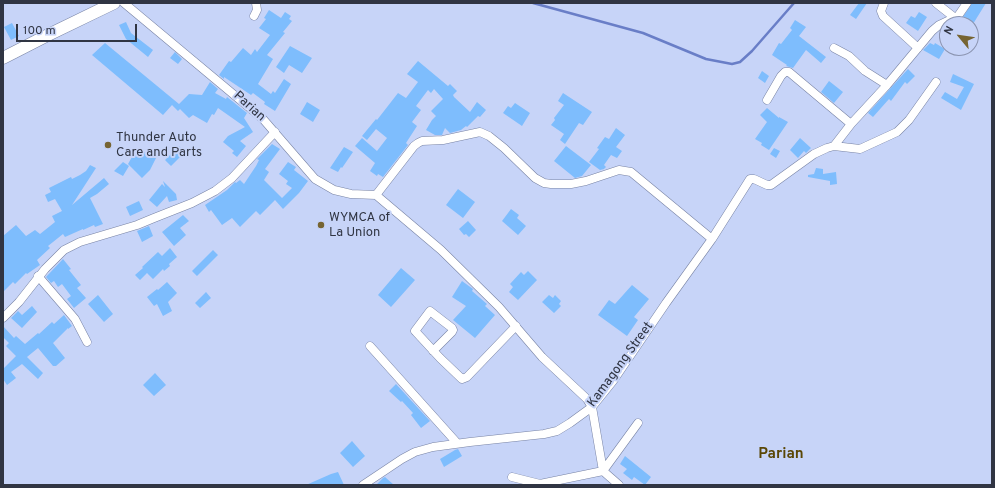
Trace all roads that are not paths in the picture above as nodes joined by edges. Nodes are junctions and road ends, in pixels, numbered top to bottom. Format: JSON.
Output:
{"nodes":[{"id":1,"x":114,"y":3,"type":"edge"},
{"id":2,"x":124,"y":3,"type":"edge"},
{"id":3,"x":256,"y":3,"type":"edge"},
{"id":4,"x":884,"y":3,"type":"edge"},
{"id":5,"x":936,"y":3,"type":"edge"},
{"id":6,"x":967,"y":3,"type":"edge"},
{"id":7,"x":254,"y":16,"type":"dead end"},
{"id":8,"x":952,"y":16,"type":"edge"},
{"id":9,"x":958,"y":16,"type":"edge"},
{"id":10,"x":939,"y":26,"type":"edge"},
{"id":11,"x":834,"y":48,"type":"dead end"},
{"id":12,"x":918,"y":48,"type":"junction"},
{"id":13,"x":3,"y":58,"type":"edge"},
{"id":14,"x":936,"y":82,"type":"dead end"},
{"id":15,"x":887,"y":85,"type":"junction"},
{"id":16,"x":767,"y":100,"type":"dead end"},
{"id":17,"x":851,"y":124,"type":"junction"},
{"id":18,"x":275,"y":132,"type":"junction"},
{"id":19,"x":834,"y":146,"type":"junction"},
{"id":20,"x":376,"y":195,"type":"junction"},
{"id":21,"x":712,"y":239,"type":"junction"},
{"id":22,"x":38,"y":276,"type":"junction"},
{"id":23,"x":3,"y":318,"type":"edge"},
{"id":24,"x":516,"y":326,"type":"junction"},
{"id":25,"x":87,"y":342,"type":"dead end"},
{"id":26,"x":370,"y":346,"type":"dead end"},
{"id":27,"x":433,"y":351,"type":"junction"},
{"id":28,"x":592,"y":407,"type":"junction"},
{"id":29,"x":638,"y":422,"type":"dead end"},
{"id":30,"x":457,"y":443,"type":"junction"},
{"id":31,"x":603,"y":471,"type":"junction"},
{"id":32,"x":512,"y":477,"type":"dead end"},
{"id":33,"x":541,"y":484,"type":"edge"},
{"id":34,"x":363,"y":485,"type":"edge"},
{"id":35,"x":619,"y":485,"type":"edge"}],
"edges":[{"from":1,"to":13,"type":"main road"},
{"from":2,"to":18,"type":"street","name":"Parian"},
{"from":3,"to":7,"type":"street"},
{"from":4,"to":12,"type":"street"},
{"from":5,"to":8,"type":"street"},
{"from":6,"to":9,"type":"street"},
{"from":10,"to":12,"type":"street"},
{"from":11,"to":15,"type":"street"},
{"from":12,"to":15,"type":"street"},
{"from":14,"to":19,"type":"street"},
{"from":15,"to":17,"type":"street"},
{"from":16,"to":17,"type":"street"},
{"from":17,"to":19,"type":"street"},
{"from":18,"to":20,"type":"street","name":"Parian"},
{"from":18,"to":22,"type":"street"},
{"from":19,"to":21,"type":"street","name":"Kamagong Street"},
{"from":20,"to":21,"type":"street"},
{"from":20,"to":24,"type":"street"},
{"from":21,"to":28,"type":"street","name":"Kamagong Street"},
{"from":22,"to":23,"type":"street"},
{"from":22,"to":25,"type":"street"},
{"from":24,"to":27,"type":"street"},
{"from":24,"to":28,"type":"street"},
{"from":26,"to":30,"type":"street"},
{"from":27,"to":27,"type":"street"},
{"from":28,"to":30,"type":"street","name":"Kamagong Street"},
{"from":28,"to":31,"type":"street"},
{"from":29,"to":31,"type":"street"},
{"from":30,"to":34,"type":"street","name":"Kamagong Street"},
{"from":31,"to":33,"type":"street"},
{"from":31,"to":35,"type":"street"},
{"from":32,"to":33,"type":"street"}]}
